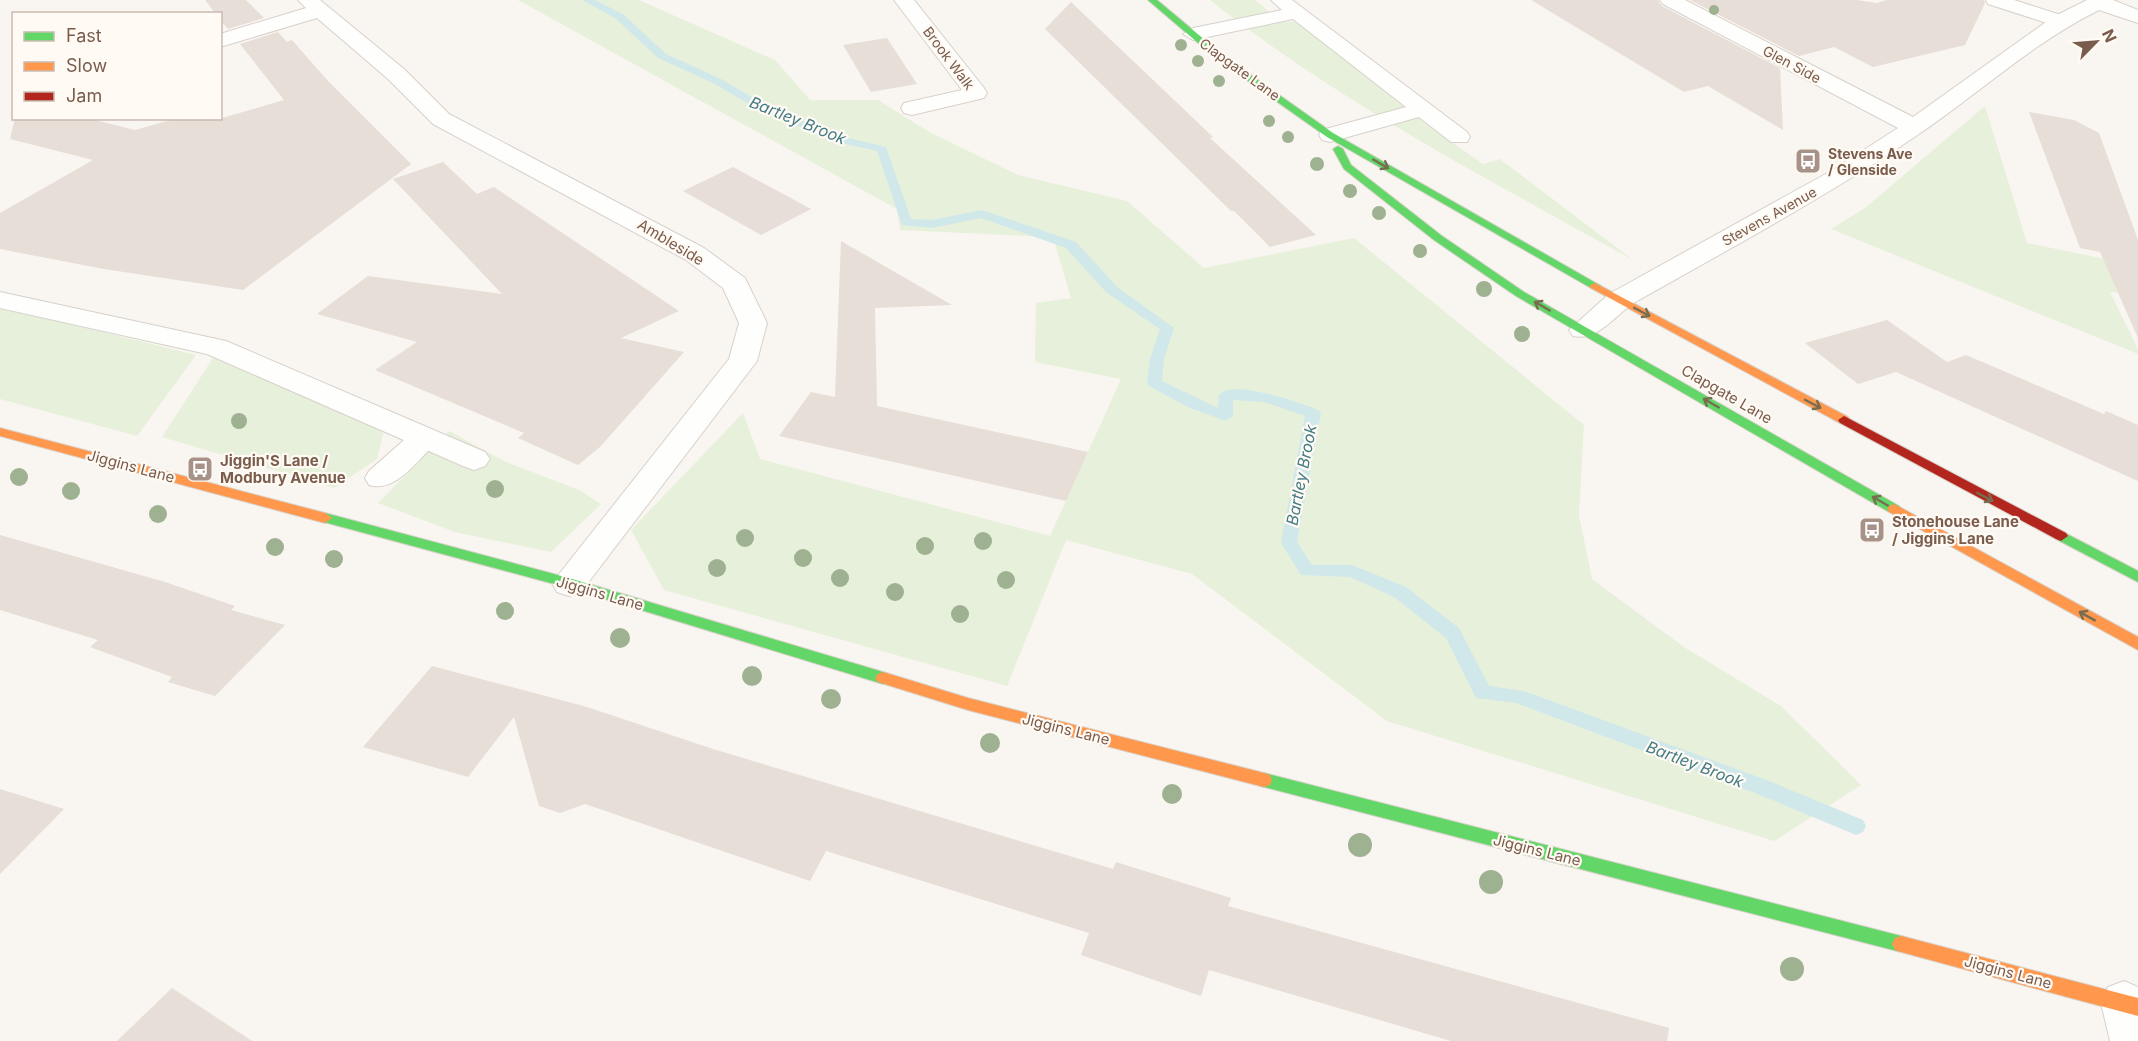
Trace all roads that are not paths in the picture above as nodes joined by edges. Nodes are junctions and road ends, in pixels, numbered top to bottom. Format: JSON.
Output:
{"nodes":[{"id":1,"x":904,"y":0,"type":"edge"},
{"id":2,"x":1152,"y":0,"type":"edge"},
{"id":3,"x":1670,"y":0,"type":"edge"},
{"id":4,"x":1995,"y":0,"type":"edge"},
{"id":5,"x":2099,"y":1,"type":"edge"},
{"id":6,"x":313,"y":6,"type":"edge"},
{"id":7,"x":1288,"y":6,"type":"edge"},
{"id":8,"x":2138,"y":17,"type":"edge"},
{"id":9,"x":2060,"y":21,"type":"junction"},
{"id":10,"x":1193,"y":34,"type":"junction"},
{"id":11,"x":222,"y":40,"type":"edge"},
{"id":12,"x":912,"y":108,"type":"dead end"},
{"id":13,"x":1423,"y":109,"type":"junction"},
{"id":14,"x":1914,"y":127,"type":"junction"},
{"id":15,"x":1330,"y":135,"type":"junction"},
{"id":16,"x":1459,"y":137,"type":"dead end"},
{"id":17,"x":0,"y":300,"type":"edge"},
{"id":18,"x":1619,"y":300,"type":"junction"},
{"id":19,"x":1583,"y":330,"type":"junction"},
{"id":20,"x":0,"y":432,"type":"edge"},
{"id":21,"x":423,"y":439,"type":"junction"},
{"id":22,"x":474,"y":459,"type":"dead end"},
{"id":23,"x":380,"y":478,"type":"dead end"},
{"id":24,"x":2138,"y":577,"type":"edge"},
{"id":25,"x":569,"y":583,"type":"junction"},
{"id":26,"x":2138,"y":644,"type":"edge"},
{"id":27,"x":2132,"y":1017,"type":"edge"}],
"edges":[{"from":1,"to":12,"type":"street","name":"Brook Walk"},
{"from":2,"to":10,"type":"street","name":"Clapgate Lane"},
{"from":3,"to":14,"type":"street","name":"Glen Side"},
{"from":4,"to":9,"type":"lane"},
{"from":5,"to":8,"type":"street"},
{"from":5,"to":9,"type":"street","name":"Stevens Avenue"},
{"from":6,"to":11,"type":"street"},
{"from":6,"to":25,"type":"street","name":"Ambleside"},
{"from":7,"to":10,"type":"lane"},
{"from":7,"to":13,"type":"lane"},
{"from":9,"to":14,"type":"street","name":"Stevens Avenue"},
{"from":10,"to":15,"type":"street","name":"Clapgate Lane"},
{"from":13,"to":15,"type":"lane"},
{"from":13,"to":16,"type":"lane"},
{"from":14,"to":18,"type":"street","name":"Stevens Avenue"},
{"from":15,"to":18,"type":"street","name":"Clapgate Lane","one_way":true},
{"from":19,"to":15,"type":"street","name":"Clapgate Lane","one_way":true},
{"from":17,"to":21,"type":"street"},
{"from":18,"to":19,"type":"street","name":"Stevens Avenue"},
{"from":18,"to":24,"type":"street","name":"Clapgate Lane","one_way":true},
{"from":26,"to":19,"type":"street","name":"Clapgate Lane","one_way":true},
{"from":20,"to":25,"type":"street","name":"Jiggins Lane"},
{"from":21,"to":22,"type":"street"},
{"from":21,"to":23,"type":"lane"},
{"from":25,"to":27,"type":"street","name":"Jiggins Lane"}]}
